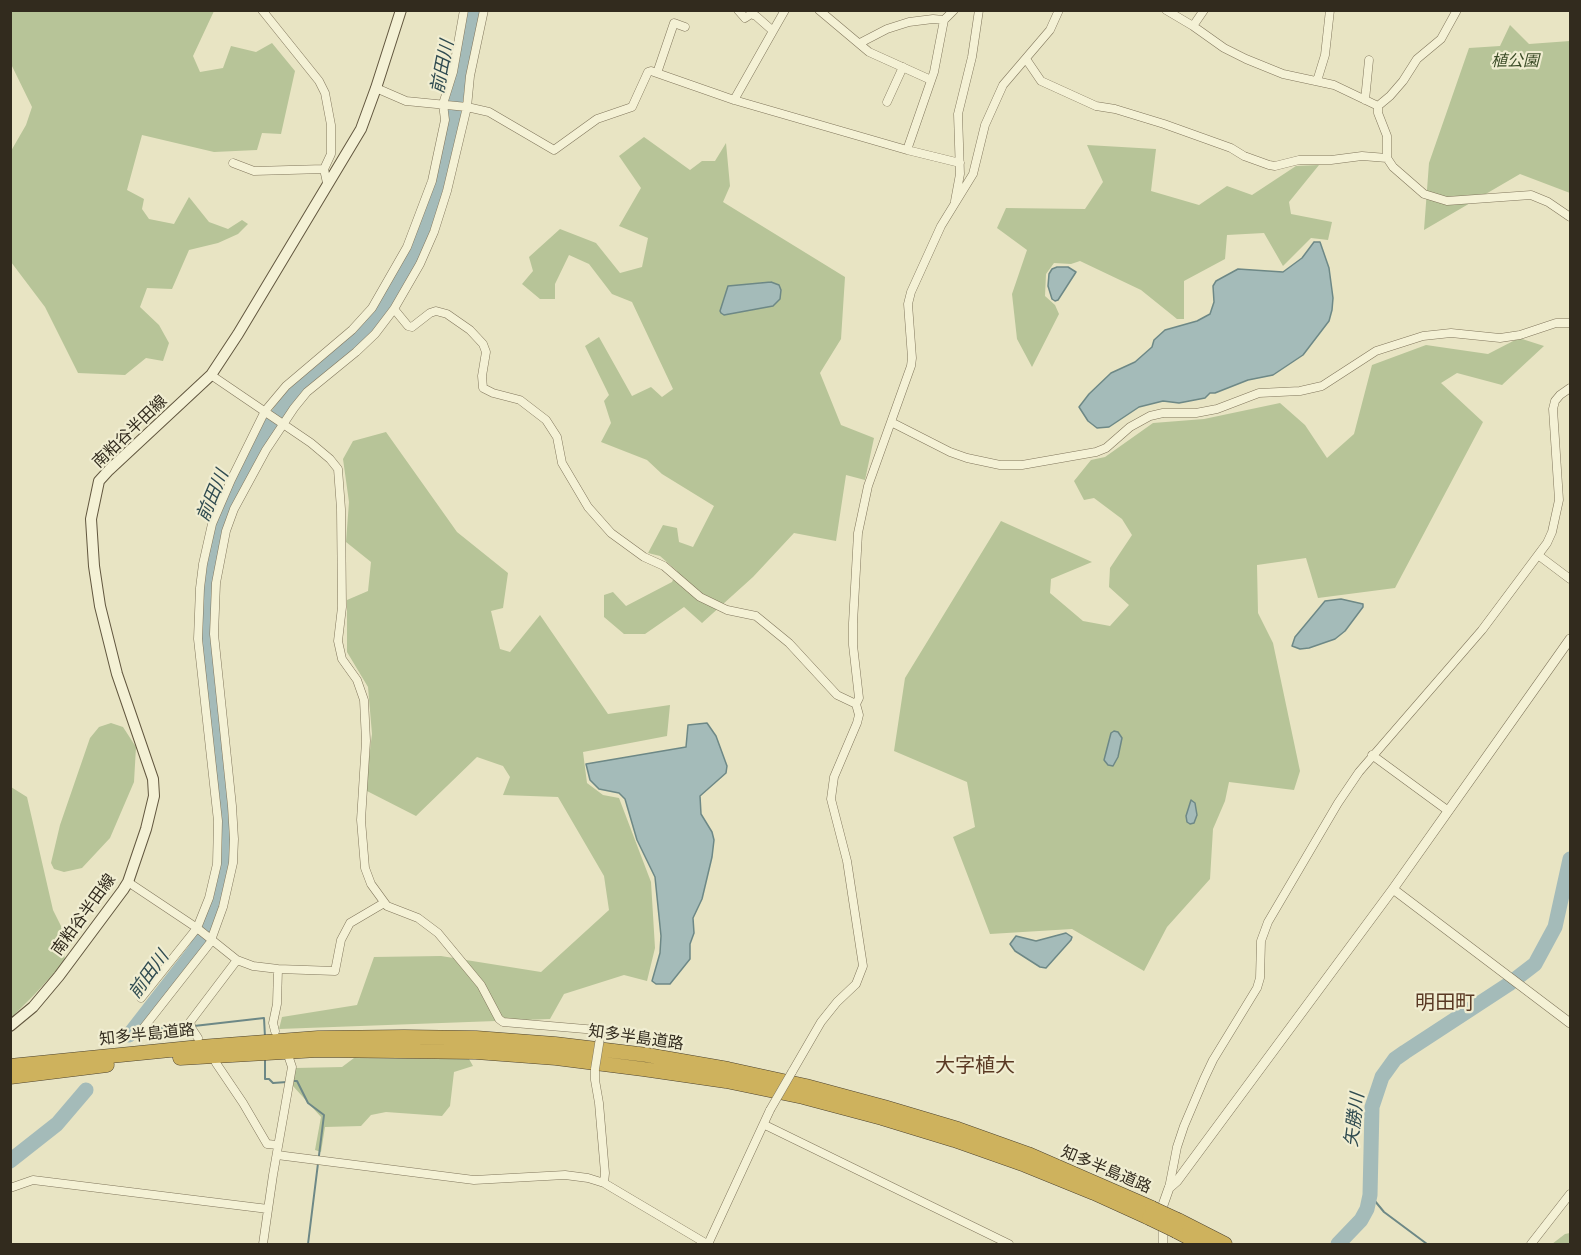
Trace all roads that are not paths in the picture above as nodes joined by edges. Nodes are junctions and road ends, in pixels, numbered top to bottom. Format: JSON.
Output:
{"nodes":[{"id":1,"x":262,"y":10,"type":"edge"},
{"id":2,"x":401,"y":10,"type":"edge"},
{"id":3,"x":464,"y":10,"type":"edge"},
{"id":4,"x":484,"y":10,"type":"edge"},
{"id":5,"x":738,"y":10,"type":"edge"},
{"id":6,"x":785,"y":10,"type":"edge"},
{"id":7,"x":819,"y":10,"type":"edge"},
{"id":8,"x":954,"y":10,"type":"edge"},
{"id":9,"x":979,"y":10,"type":"edge"},
{"id":10,"x":1059,"y":10,"type":"edge"},
{"id":11,"x":1166,"y":10,"type":"edge"},
{"id":12,"x":1204,"y":10,"type":"edge"},
{"id":13,"x":1330,"y":10,"type":"edge"},
{"id":14,"x":1457,"y":10,"type":"edge"},
{"id":15,"x":944,"y":20,"type":"junction"},
{"id":16,"x":1193,"y":26,"type":"junction"},
{"id":17,"x":685,"y":27,"type":"dead end"},
{"id":18,"x":772,"y":31,"type":"junction"},
{"id":19,"x":860,"y":43,"type":"junction"},
{"id":20,"x":1026,"y":59,"type":"junction"},
{"id":21,"x":1370,"y":60,"type":"dead end"},
{"id":22,"x":903,"y":67,"type":"junction"},
{"id":23,"x":657,"y":73,"type":"junction"},
{"id":24,"x":931,"y":80,"type":"junction"},
{"id":25,"x":1317,"y":81,"type":"junction"},
{"id":26,"x":376,"y":88,"type":"junction"},
{"id":27,"x":734,"y":100,"type":"junction"},
{"id":28,"x":1365,"y":100,"type":"junction"},
{"id":29,"x":887,"y":102,"type":"dead end"},
{"id":30,"x":443,"y":104,"type":"junction"},
{"id":31,"x":1378,"y":106,"type":"junction"},
{"id":32,"x":467,"y":107,"type":"junction"},
{"id":33,"x":907,"y":150,"type":"junction"},
{"id":34,"x":1387,"y":158,"type":"junction"},
{"id":35,"x":233,"y":163,"type":"dead end"},
{"id":36,"x":960,"y":163,"type":"junction"},
{"id":37,"x":324,"y":169,"type":"junction"},
{"id":38,"x":327,"y":183,"type":"junction"},
{"id":39,"x":955,"y":202,"type":"junction"},
{"id":40,"x":1570,"y":217,"type":"edge"},
{"id":41,"x":394,"y":309,"type":"junction"},
{"id":42,"x":1570,"y":322,"type":"edge"},
{"id":43,"x":211,"y":375,"type":"junction"},
{"id":44,"x":1570,"y":388,"type":"edge"},
{"id":45,"x":267,"y":413,"type":"junction"},
{"id":46,"x":891,"y":422,"type":"junction"},
{"id":47,"x":282,"y":423,"type":"junction"},
{"id":48,"x":1538,"y":555,"type":"junction"},
{"id":49,"x":1570,"y":579,"type":"edge"},
{"id":50,"x":1570,"y":639,"type":"edge"},
{"id":51,"x":856,"y":704,"type":"junction"},
{"id":52,"x":1372,"y":755,"type":"junction"},
{"id":53,"x":1447,"y":810,"type":"junction"},
{"id":54,"x":128,"y":882,"type":"junction"},
{"id":55,"x":1393,"y":889,"type":"junction"},
{"id":56,"x":384,"y":903,"type":"junction"},
{"id":57,"x":197,"y":928,"type":"junction"},
{"id":58,"x":211,"y":939,"type":"junction"},
{"id":59,"x":237,"y":960,"type":"junction"},
{"id":60,"x":278,"y":969,"type":"junction"},
{"id":61,"x":141,"y":998,"type":"dead end"},
{"id":62,"x":1570,"y":1023,"type":"edge"},
{"id":63,"x":10,"y":1026,"type":"edge"},
{"id":64,"x":141,"y":1031,"type":"dead end"},
{"id":65,"x":275,"y":1031,"type":"dead end"},
{"id":66,"x":198,"y":1038,"type":"dead end"},
{"id":67,"x":289,"y":1058,"type":"dead end"},
{"id":68,"x":216,"y":1063,"type":"dead end"},
{"id":69,"x":10,"y":1066,"type":"edge"},
{"id":70,"x":10,"y":1077,"type":"edge"},
{"id":71,"x":765,"y":1125,"type":"junction"},
{"id":72,"x":278,"y":1146,"type":"junction"},
{"id":73,"x":277,"y":1155,"type":"junction"},
{"id":74,"x":604,"y":1183,"type":"junction"},
{"id":75,"x":10,"y":1188,"type":"edge"},
{"id":76,"x":1169,"y":1188,"type":"junction"},
{"id":77,"x":1570,"y":1194,"type":"edge"},
{"id":78,"x":268,"y":1209,"type":"junction"},
{"id":79,"x":1150,"y":1213,"type":"junction"},
{"id":80,"x":1177,"y":1226,"type":"junction"},
{"id":81,"x":263,"y":1245,"type":"edge"},
{"id":82,"x":707,"y":1245,"type":"edge"},
{"id":83,"x":1009,"y":1245,"type":"edge"},
{"id":84,"x":1163,"y":1245,"type":"edge"},
{"id":85,"x":1201,"y":1245,"type":"edge"},
{"id":86,"x":1225,"y":1245,"type":"edge"},
{"id":87,"x":1531,"y":1245,"type":"edge"}],
"edges":[{"from":1,"to":37,"type":"street"},
{"from":2,"to":26,"type":"main road","name":"南粕谷半田線"},
{"from":3,"to":30,"type":"street"},
{"from":4,"to":32,"type":"street"},
{"from":5,"to":18,"type":"street"},
{"from":6,"to":18,"type":"street"},
{"from":7,"to":19,"type":"street"},
{"from":8,"to":15,"type":"street"},
{"from":9,"to":36,"type":"street"},
{"from":10,"to":20,"type":"street"},
{"from":11,"to":16,"type":"street"},
{"from":12,"to":16,"type":"street"},
{"from":13,"to":25,"type":"street"},
{"from":14,"to":31,"type":"street"},
{"from":15,"to":19,"type":"street"},
{"from":15,"to":24,"type":"street"},
{"from":16,"to":25,"type":"street"},
{"from":17,"to":23,"type":"street"},
{"from":18,"to":27,"type":"street"},
{"from":19,"to":22,"type":"street"},
{"from":20,"to":34,"type":"street"},
{"from":20,"to":39,"type":"street"},
{"from":21,"to":28,"type":"street"},
{"from":22,"to":24,"type":"street"},
{"from":22,"to":29,"type":"street"},
{"from":23,"to":27,"type":"street"},
{"from":23,"to":32,"type":"street"},
{"from":24,"to":33,"type":"street"},
{"from":25,"to":28,"type":"street"},
{"from":26,"to":30,"type":"street"},
{"from":26,"to":38,"type":"main road","name":"南粕谷半田線"},
{"from":27,"to":33,"type":"street"},
{"from":28,"to":31,"type":"street"},
{"from":30,"to":32,"type":"street"},
{"from":30,"to":45,"type":"street"},
{"from":31,"to":34,"type":"street"},
{"from":32,"to":41,"type":"street"},
{"from":33,"to":36,"type":"street"},
{"from":34,"to":40,"type":"street"},
{"from":35,"to":37,"type":"street"},
{"from":36,"to":39,"type":"street"},
{"from":37,"to":38,"type":"street"},
{"from":38,"to":43,"type":"main road","name":"南粕谷半田線"},
{"from":39,"to":46,"type":"street"},
{"from":41,"to":47,"type":"street"},
{"from":41,"to":51,"type":"street"},
{"from":42,"to":46,"type":"street"},
{"from":43,"to":45,"type":"street"},
{"from":43,"to":54,"type":"main road","name":"南粕谷半田線"},
{"from":44,"to":48,"type":"street"},
{"from":45,"to":47,"type":"street"},
{"from":45,"to":57,"type":"street"},
{"from":46,"to":51,"type":"street"},
{"from":47,"to":56,"type":"street"},
{"from":47,"to":58,"type":"street"},
{"from":48,"to":49,"type":"street"},
{"from":48,"to":52,"type":"street"},
{"from":50,"to":53,"type":"street"},
{"from":51,"to":71,"type":"street","bridge":true},
{"from":52,"to":53,"type":"street"},
{"from":52,"to":76,"type":"street"},
{"from":53,"to":55,"type":"street"},
{"from":54,"to":57,"type":"street"},
{"from":54,"to":63,"type":"main road","name":"南粕谷半田線"},
{"from":55,"to":62,"type":"street"},
{"from":55,"to":76,"type":"street"},
{"from":56,"to":60,"type":"street"},
{"from":56,"to":74,"type":"street","bridge":true},
{"from":57,"to":58,"type":"street"},
{"from":57,"to":61,"type":"street"},
{"from":58,"to":59,"type":"street"},
{"from":58,"to":64,"type":"street"},
{"from":59,"to":60,"type":"street"},
{"from":59,"to":66,"type":"street"},
{"from":60,"to":65,"type":"street"},
{"from":67,"to":72,"type":"street"},
{"from":68,"to":72,"type":"street"},
{"from":69,"to":79,"type":"highway","name":"知多半島道路"},
{"from":70,"to":79,"type":"highway","name":"知多半島道路"},
{"from":71,"to":82,"type":"street"},
{"from":71,"to":83,"type":"street"},
{"from":72,"to":73,"type":"street"},
{"from":73,"to":74,"type":"street"},
{"from":73,"to":78,"type":"street"},
{"from":74,"to":82,"type":"street"},
{"from":75,"to":78,"type":"street"},
{"from":76,"to":84,"type":"street"},
{"from":77,"to":87,"type":"street"},
{"from":78,"to":81,"type":"street"},
{"from":79,"to":80,"type":"highway","name":"知多半島道路","bridge":true},
{"from":80,"to":85,"type":"highway","name":"知多半島道路"},
{"from":80,"to":86,"type":"highway","name":"知多半島道路"}]}
